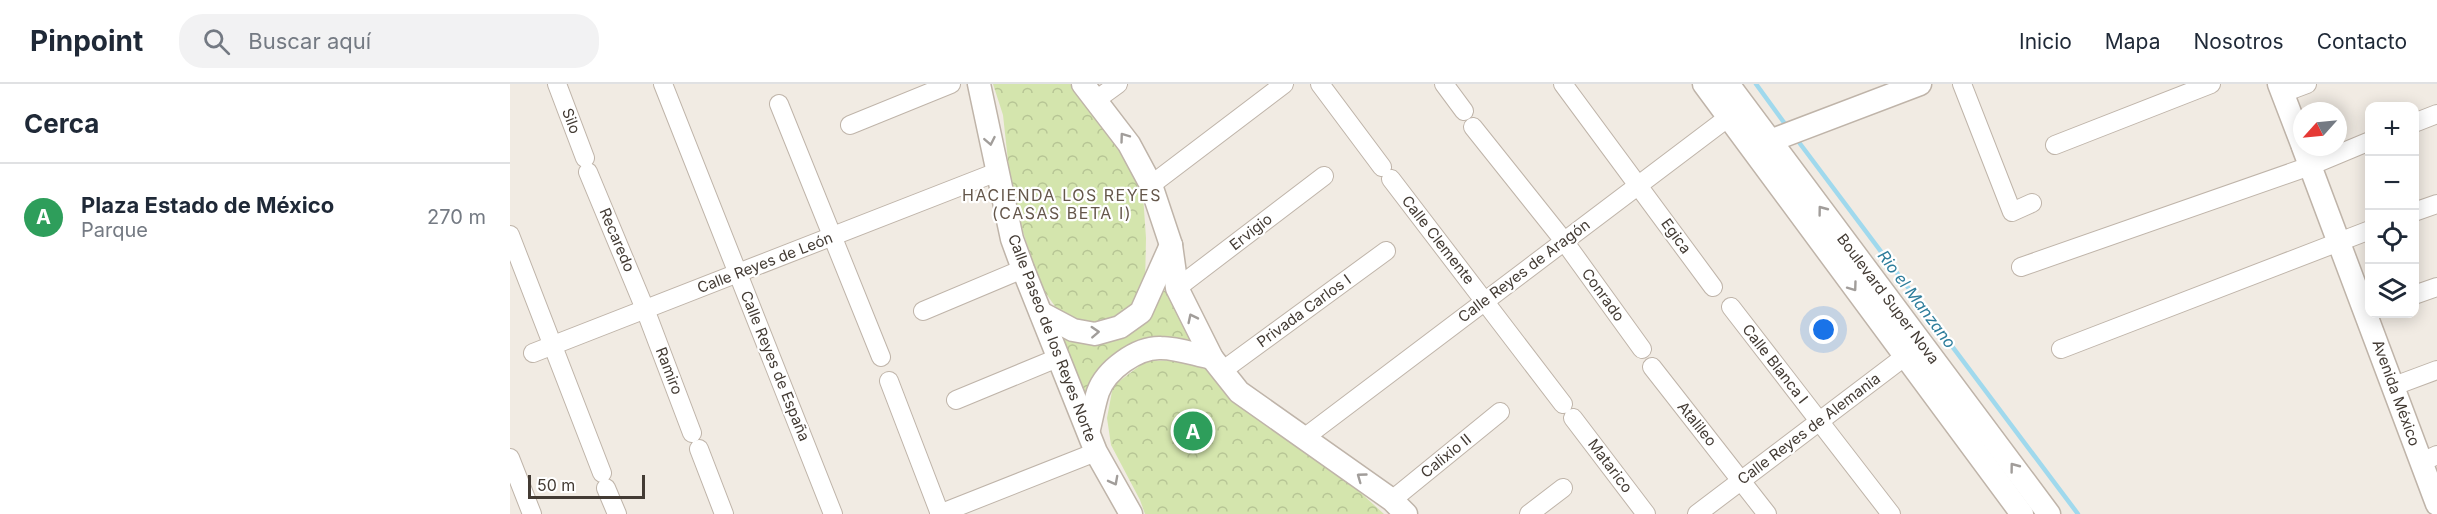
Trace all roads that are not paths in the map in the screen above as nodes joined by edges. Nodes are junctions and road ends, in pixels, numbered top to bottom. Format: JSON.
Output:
{"nodes":[{"id":1,"x":557,"y":84,"type":"edge"},
{"id":2,"x":663,"y":84,"type":"edge"},
{"id":3,"x":951,"y":84,"type":"edge"},
{"id":4,"x":979,"y":84,"type":"edge"},
{"id":5,"x":1118,"y":84,"type":"edge"},
{"id":6,"x":1284,"y":84,"type":"edge"},
{"id":7,"x":1320,"y":84,"type":"edge"},
{"id":8,"x":1444,"y":84,"type":"edge"},
{"id":9,"x":1563,"y":84,"type":"edge"},
{"id":10,"x":1704,"y":84,"type":"edge"},
{"id":11,"x":1728,"y":84,"type":"edge"},
{"id":12,"x":1920,"y":84,"type":"edge"},
{"id":13,"x":1962,"y":84,"type":"edge"},
{"id":14,"x":2211,"y":84,"type":"edge"},
{"id":15,"x":2307,"y":84,"type":"edge"},
{"id":16,"x":2281,"y":89,"type":"edge"},
{"id":17,"x":1089,"y":92,"type":"edge"},
{"id":18,"x":779,"y":104,"type":"dead end"},
{"id":19,"x":1736,"y":112,"type":"junction"},
{"id":20,"x":2437,"y":114,"type":"edge"},
{"id":21,"x":2293,"y":120,"type":"edge"},
{"id":22,"x":2419,"y":121,"type":"edge"},
{"id":23,"x":850,"y":124,"type":"dead end"},
{"id":24,"x":1774,"y":139,"type":"junction"},
{"id":25,"x":2365,"y":142,"type":"edge"},
{"id":26,"x":2055,"y":145,"type":"dead end"},
{"id":27,"x":2347,"y":145,"type":"edge"},
{"id":28,"x":2295,"y":156,"type":"edge"},
{"id":29,"x":2307,"y":156,"type":"edge"},
{"id":30,"x":587,"y":165,"type":"joint"},
{"id":31,"x":997,"y":172,"type":"junction"},
{"id":32,"x":1324,"y":176,"type":"dead end"},
{"id":33,"x":1150,"y":185,"type":"junction"},
{"id":34,"x":1639,"y":185,"type":"junction"},
{"id":35,"x":2032,"y":203,"type":"dead end"},
{"id":36,"x":2437,"y":204,"type":"edge"},
{"id":37,"x":2419,"y":211,"type":"edge"},
{"id":38,"x":2365,"y":232,"type":"edge"},
{"id":39,"x":510,"y":235,"type":"edge"},
{"id":40,"x":833,"y":236,"type":"junction"},
{"id":41,"x":1564,"y":241,"type":"junction"},
{"id":42,"x":2339,"y":242,"type":"junction"},
{"id":43,"x":1171,"y":244,"type":"junction"},
{"id":44,"x":1386,"y":251,"type":"dead end"},
{"id":45,"x":2021,"y":267,"type":"dead end"},
{"id":46,"x":1023,"y":269,"type":"junction"},
{"id":47,"x":738,"y":273,"type":"junction"},
{"id":48,"x":1713,"y":287,"type":"dead end"},
{"id":49,"x":2437,"y":287,"type":"edge"},
{"id":50,"x":1177,"y":288,"type":"junction"},
{"id":51,"x":2419,"y":294,"type":"edge"},
{"id":52,"x":1486,"y":301,"type":"junction"},
{"id":53,"x":2365,"y":306,"type":"edge"},
{"id":54,"x":1731,"y":307,"type":"dead end"},
{"id":55,"x":645,"y":309,"type":"junction"},
{"id":56,"x":923,"y":311,"type":"dead end"},
{"id":57,"x":1041,"y":313,"type":"junction"},
{"id":58,"x":2370,"y":318,"type":"edge"},
{"id":59,"x":551,"y":346,"type":"junction"},
{"id":60,"x":1642,"y":349,"type":"dead end"},
{"id":61,"x":2061,"y":349,"type":"dead end"},
{"id":62,"x":1913,"y":350,"type":"junction"},
{"id":63,"x":533,"y":353,"type":"dead end"},
{"id":64,"x":881,"y":357,"type":"dead end"},
{"id":65,"x":1060,"y":357,"type":"junction"},
{"id":66,"x":1217,"y":365,"type":"junction"},
{"id":67,"x":1652,"y":367,"type":"dead end"},
{"id":68,"x":2437,"y":369,"type":"edge"},
{"id":69,"x":889,"y":381,"type":"dead end"},
{"id":70,"x":2394,"y":386,"type":"junction"},
{"id":71,"x":956,"y":400,"type":"dead end"},
{"id":72,"x":1568,"y":411,"type":"joint"},
{"id":73,"x":1500,"y":412,"type":"dead end"},
{"id":74,"x":1819,"y":421,"type":"junction"},
{"id":75,"x":1089,"y":429,"type":"junction"},
{"id":76,"x":1304,"y":438,"type":"junction"},
{"id":77,"x":1096,"y":452,"type":"junction"},
{"id":78,"x":510,"y":458,"type":"edge"},
{"id":79,"x":2429,"y":459,"type":"edge"},
{"id":80,"x":1742,"y":480,"type":"junction"},
{"id":81,"x":1563,"y":488,"type":"dead end"},
{"id":82,"x":2437,"y":504,"type":"edge"},
{"id":83,"x":1399,"y":507,"type":"edge"},
{"id":84,"x":532,"y":514,"type":"edge"},
{"id":85,"x":617,"y":514,"type":"edge"},
{"id":86,"x":724,"y":514,"type":"edge"},
{"id":87,"x":833,"y":514,"type":"edge"},
{"id":88,"x":939,"y":514,"type":"edge"},
{"id":89,"x":1131,"y":514,"type":"edge"},
{"id":90,"x":1529,"y":514,"type":"edge"},
{"id":91,"x":1646,"y":514,"type":"edge"},
{"id":92,"x":1697,"y":514,"type":"edge"},
{"id":93,"x":1767,"y":514,"type":"edge"},
{"id":94,"x":1891,"y":514,"type":"edge"},
{"id":95,"x":2022,"y":514,"type":"edge"},
{"id":96,"x":2049,"y":514,"type":"edge"}],
"edges":[{"from":1,"to":30,"type":"street","name":"Silo"},
{"from":2,"to":47,"type":"street","name":"Calle Reyes de España"},
{"from":3,"to":23,"type":"street"},
{"from":4,"to":31,"type":"street","name":"Calle Paseo de los Reyes Norte","one_way":true},
{"from":5,"to":17,"type":"street"},
{"from":6,"to":33,"type":"street"},
{"from":7,"to":52,"type":"street","name":"Calle Clemente"},
{"from":8,"to":41,"type":"street","name":"Conrado"},
{"from":9,"to":34,"type":"street","name":"Egica"},
{"from":10,"to":19,"type":"street","name":"Boulevard Super Nova"},
{"from":11,"to":19,"type":"street","name":"Boulevard Super Nova"},
{"from":12,"to":24,"type":"street"},
{"from":13,"to":35,"type":"street"},
{"from":14,"to":26,"type":"street"},
{"from":15,"to":16,"type":"street"},
{"from":16,"to":21,"type":"street","name":"Avenida México"},
{"from":33,"to":17,"type":"street","one_way":true},
{"from":18,"to":40,"type":"street"},
{"from":19,"to":24,"type":"street","name":"Boulevard Super Nova"},
{"from":19,"to":34,"type":"street","name":"Calle Reyes de Aragón"},
{"from":19,"to":62,"type":"street","name":"Boulevard Super Nova","one_way":true},
{"from":20,"to":22,"type":"street"},
{"from":62,"to":24,"type":"street","name":"Boulevard Super Nova","one_way":true},
{"from":25,"to":27,"type":"street"},
{"from":28,"to":45,"type":"street"},
{"from":29,"to":42,"type":"street","name":"Avenida México"},
{"from":30,"to":55,"type":"street","name":"Recaredo"},
{"from":31,"to":40,"type":"street","name":"Calle Reyes de León"},
{"from":31,"to":46,"type":"street","name":"Calle Paseo de los Reyes Norte"},
{"from":32,"to":50,"type":"street","name":"Ervigio"},
{"from":33,"to":43,"type":"street"},
{"from":34,"to":41,"type":"street","name":"Calle Reyes de Aragón"},
{"from":34,"to":48,"type":"street","name":"Egica"},
{"from":36,"to":37,"type":"street"},
{"from":38,"to":42,"type":"street"},
{"from":39,"to":59,"type":"street"},
{"from":40,"to":47,"type":"street","name":"Calle Reyes de León"},
{"from":40,"to":64,"type":"street"},
{"from":41,"to":52,"type":"street","name":"Calle Reyes de Aragón"},
{"from":41,"to":60,"type":"street","name":"Conrado"},
{"from":42,"to":53,"type":"street","name":"Avenida México"},
{"from":42,"to":61,"type":"street"},
{"from":43,"to":50,"type":"street"},
{"from":57,"to":43,"type":"street","one_way":true},
{"from":44,"to":66,"type":"street","name":"Privada Carlos I"},
{"from":46,"to":56,"type":"street"},
{"from":46,"to":57,"type":"street","name":"Calle Paseo de los Reyes Norte"},
{"from":47,"to":55,"type":"street","name":"Calle Reyes de León"},
{"from":47,"to":87,"type":"street","name":"Calle Reyes de España"},
{"from":49,"to":51,"type":"street"},
{"from":66,"to":50,"type":"street","one_way":true},
{"from":52,"to":72,"type":"street","name":"Calle Clemente"},
{"from":52,"to":76,"type":"street","name":"Calle Reyes de Aragón"},
{"from":54,"to":74,"type":"street","name":"Calle Blanca I"},
{"from":55,"to":59,"type":"street","name":"Calle Reyes de León"},
{"from":55,"to":86,"type":"street","name":"Ramiro"},
{"from":57,"to":65,"type":"street","name":"Calle Paseo de los Reyes Norte"},
{"from":58,"to":70,"type":"street","name":"Avenida México"},
{"from":59,"to":63,"type":"street","name":"Calle Reyes de León"},
{"from":59,"to":85,"type":"street"},
{"from":62,"to":74,"type":"street","name":"Calle Reyes de Alemania"},
{"from":62,"to":95,"type":"street","name":"Boulevard Super Nova"},
{"from":96,"to":62,"type":"street","name":"Boulevard Super Nova","one_way":true},
{"from":65,"to":71,"type":"street"},
{"from":65,"to":75,"type":"street","name":"Calle Paseo de los Reyes Norte"},
{"from":66,"to":75,"type":"street"},
{"from":66,"to":76,"type":"street"},
{"from":67,"to":80,"type":"street","name":"Atalileo"},
{"from":68,"to":70,"type":"street"},
{"from":69,"to":88,"type":"street"},
{"from":70,"to":79,"type":"street","name":"Avenida México"},
{"from":72,"to":91,"type":"street","name":"Matarico"},
{"from":73,"to":83,"type":"street","name":"Calixio II"},
{"from":74,"to":80,"type":"street","name":"Calle Reyes de Alemania"},
{"from":74,"to":94,"type":"street","name":"Calle Blanca I"},
{"from":75,"to":77,"type":"street","name":"Calle Paseo de los Reyes Norte"},
{"from":83,"to":76,"type":"street","one_way":true},
{"from":77,"to":88,"type":"street"},
{"from":77,"to":89,"type":"street","name":"Calle Paseo de los Reyes Norte","one_way":true},
{"from":78,"to":84,"type":"street"},
{"from":79,"to":82,"type":"street","name":"Avenida México"},
{"from":80,"to":92,"type":"street","name":"Calle Reyes de Alemania"},
{"from":80,"to":93,"type":"street","name":"Atalileo"},
{"from":81,"to":90,"type":"street"}]}
